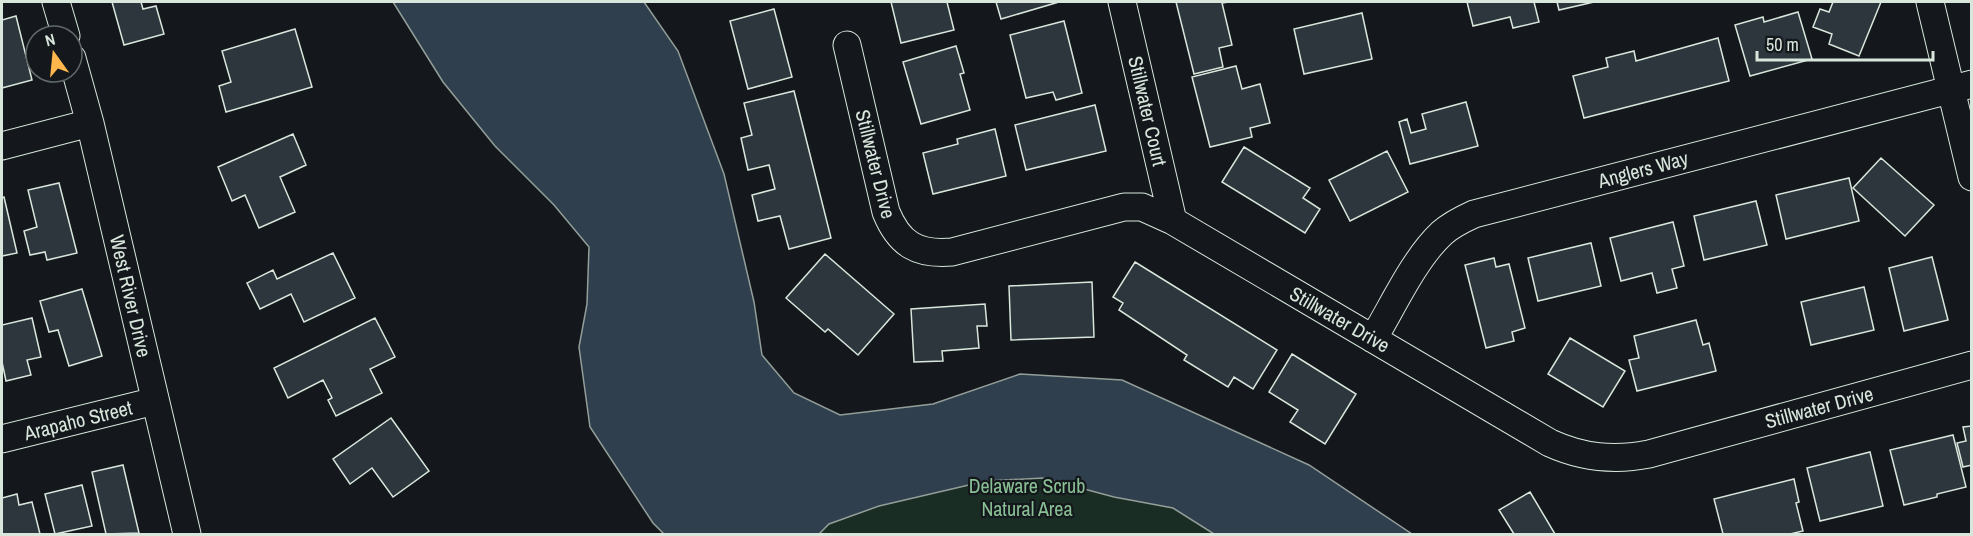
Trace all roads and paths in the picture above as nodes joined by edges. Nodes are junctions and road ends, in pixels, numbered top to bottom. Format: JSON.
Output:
{"nodes":[{"id":1,"x":56,"y":2,"type":"edge"},
{"id":2,"x":1122,"y":2,"type":"edge"},
{"id":3,"x":1930,"y":2,"type":"edge"},
{"id":4,"x":62,"y":24,"type":"edge"},
{"id":5,"x":847,"y":45,"type":"dead end"},
{"id":6,"x":79,"y":84,"type":"edge"},
{"id":7,"x":1961,"y":86,"type":"edge"},
{"id":8,"x":90,"y":123,"type":"junction"},
{"id":9,"x":2,"y":146,"type":"edge"},
{"id":10,"x":1971,"y":177,"type":"edge"},
{"id":11,"x":1173,"y":221,"type":"junction"},
{"id":12,"x":1373,"y":339,"type":"junction"},
{"id":13,"x":1971,"y":364,"type":"edge"},
{"id":14,"x":155,"y":402,"type":"junction"},
{"id":15,"x":2,"y":439,"type":"edge"},
{"id":16,"x":187,"y":534,"type":"edge"}],
"edges":[{"from":1,"to":4,"type":"street"},
{"from":2,"to":11,"type":"street","name":"Stillwater Court"},
{"from":3,"to":7,"type":"street"},
{"from":5,"to":11,"type":"street","name":"Stillwater Drive"},
{"from":6,"to":8,"type":"street","name":"West River Drive"},
{"from":7,"to":10,"type":"street"},
{"from":7,"to":12,"type":"street","name":"Anglers Way"},
{"from":8,"to":9,"type":"street"},
{"from":8,"to":14,"type":"street","name":"West River Drive"},
{"from":11,"to":12,"type":"street","name":"Stillwater Drive"},
{"from":12,"to":13,"type":"street","name":"Stillwater Drive"},
{"from":14,"to":15,"type":"street","name":"Arapaho Street"},
{"from":14,"to":16,"type":"street","name":"West River Drive"}]}
